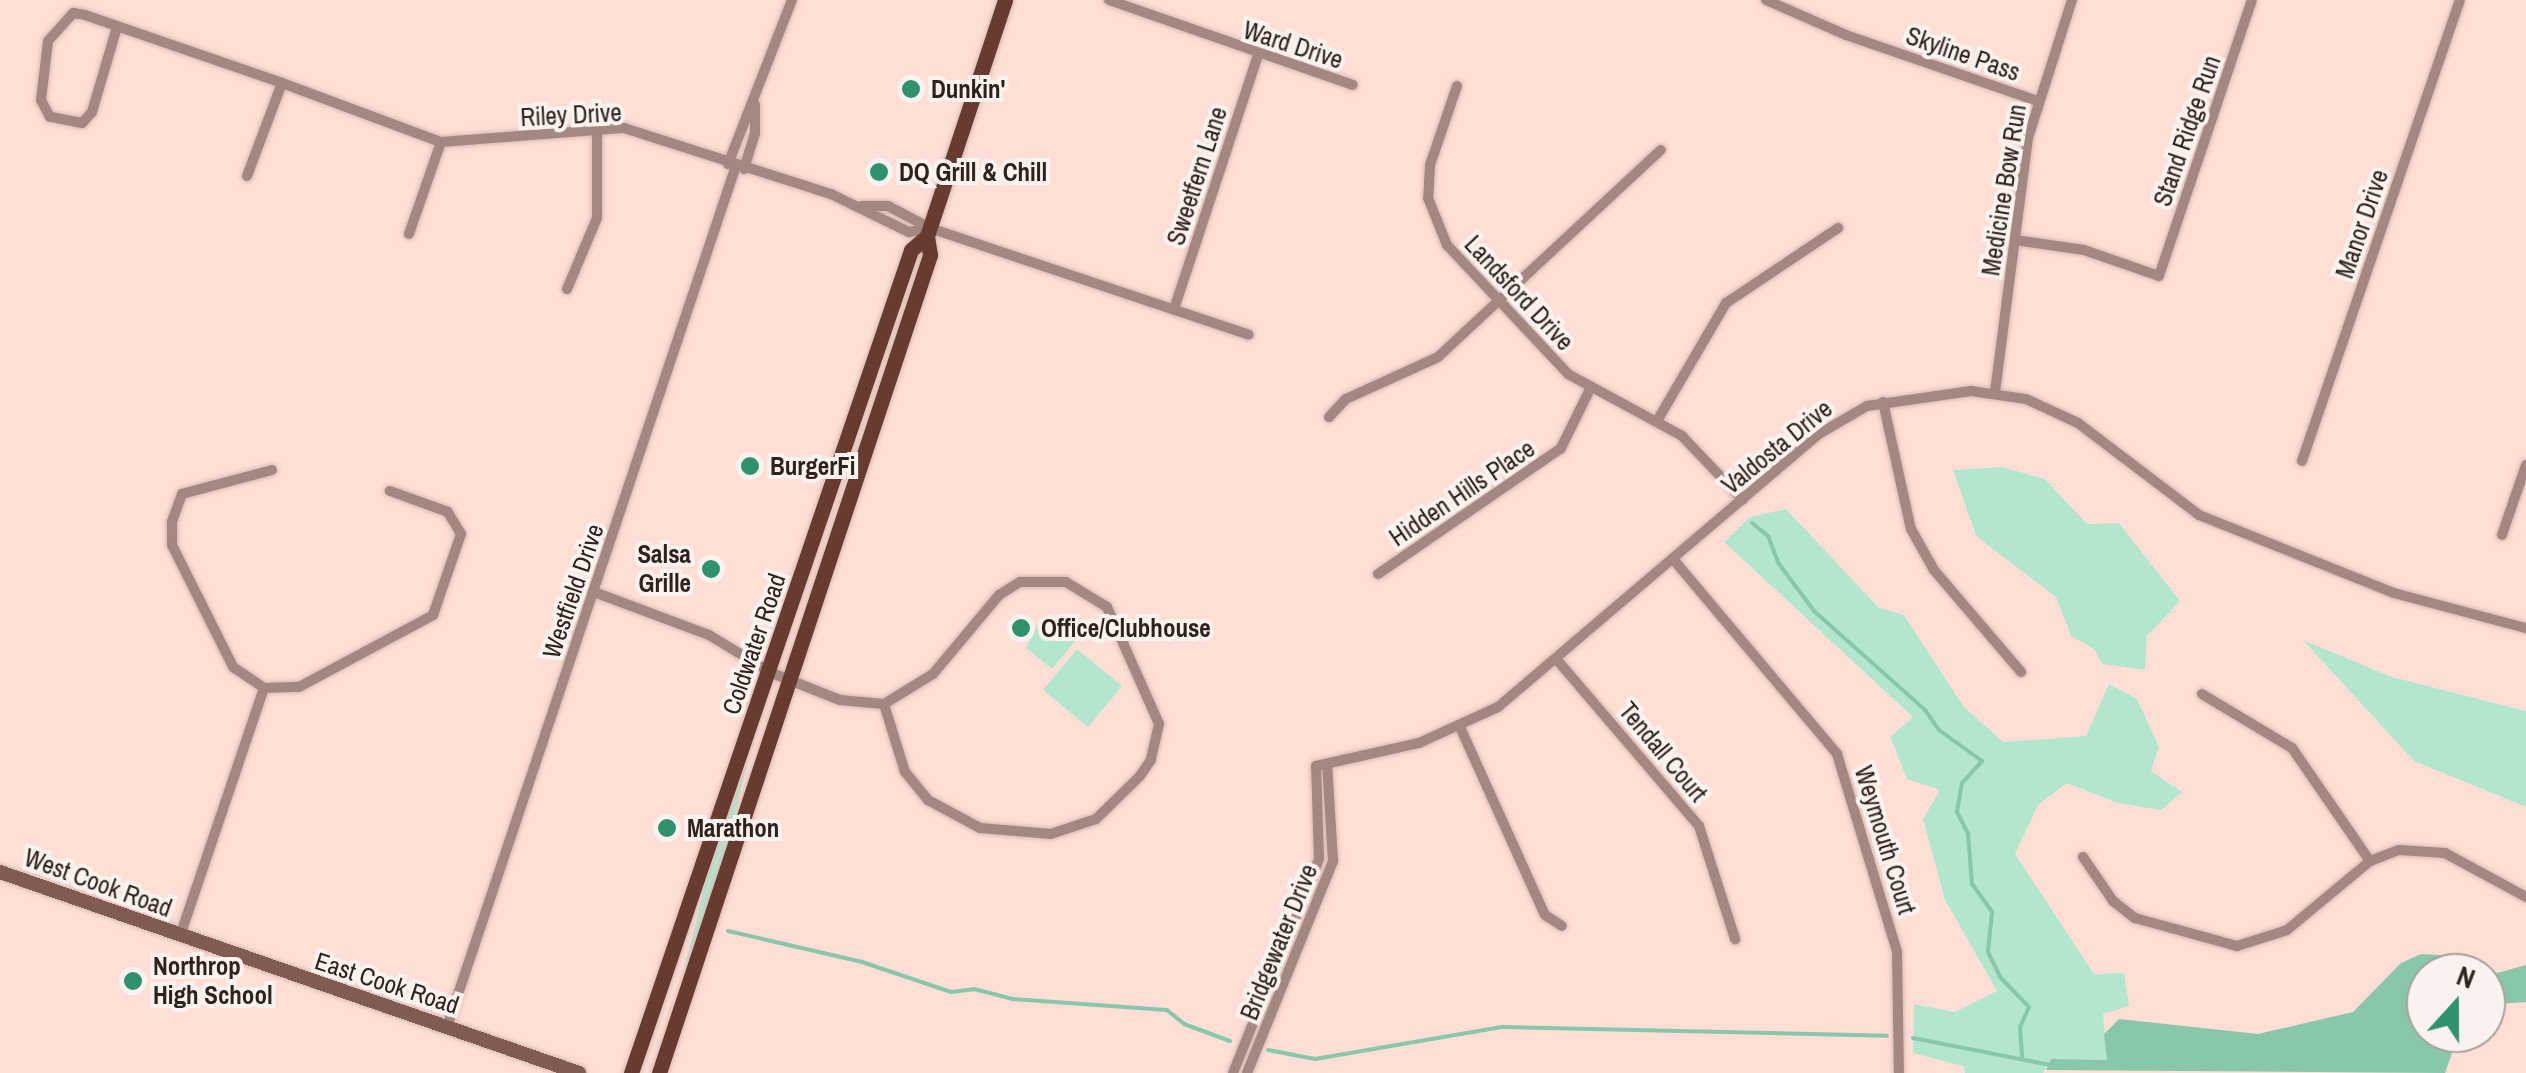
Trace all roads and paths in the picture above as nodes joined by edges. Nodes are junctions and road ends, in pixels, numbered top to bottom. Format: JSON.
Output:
{"nodes":[{"id":1,"x":792,"y":0,"type":"edge"},
{"id":2,"x":1005,"y":0,"type":"edge"},
{"id":3,"x":1108,"y":0,"type":"edge"},
{"id":4,"x":1766,"y":0,"type":"edge"},
{"id":5,"x":2072,"y":0,"type":"edge"},
{"id":6,"x":2252,"y":0,"type":"edge"},
{"id":7,"x":2460,"y":0,"type":"edge"},
{"id":8,"x":116,"y":27,"type":"junction"},
{"id":9,"x":1258,"y":55,"type":"junction"},
{"id":10,"x":282,"y":84,"type":"junction"},
{"id":11,"x":1353,"y":86,"type":"dead end"},
{"id":12,"x":1457,"y":86,"type":"dead end"},
{"id":13,"x":2038,"y":101,"type":"junction"},
{"id":14,"x":597,"y":130,"type":"junction"},
{"id":15,"x":442,"y":142,"type":"junction"},
{"id":16,"x":1661,"y":150,"type":"dead end"},
{"id":17,"x":736,"y":166,"type":"junction"},
{"id":18,"x":248,"y":176,"type":"dead end"},
{"id":19,"x":862,"y":206,"type":"junction"},
{"id":20,"x":1838,"y":228,"type":"dead end"},
{"id":21,"x":928,"y":232,"type":"junction"},
{"id":22,"x":409,"y":234,"type":"dead end"},
{"id":23,"x":2014,"y":240,"type":"junction"},
{"id":24,"x":566,"y":289,"type":"dead end"},
{"id":25,"x":1498,"y":302,"type":"junction"},
{"id":26,"x":1174,"y":309,"type":"junction"},
{"id":27,"x":1250,"y":336,"type":"dead end"},
{"id":28,"x":1592,"y":387,"type":"junction"},
{"id":29,"x":1995,"y":392,"type":"junction"},
{"id":30,"x":1883,"y":402,"type":"junction"},
{"id":31,"x":1329,"y":417,"type":"dead end"},
{"id":32,"x":1657,"y":421,"type":"junction"},
{"id":33,"x":2302,"y":461,"type":"dead end"},
{"id":34,"x":2526,"y":465,"type":"edge"},
{"id":35,"x":272,"y":470,"type":"dead end"},
{"id":36,"x":390,"y":491,"type":"dead end"},
{"id":37,"x":1743,"y":500,"type":"junction"},
{"id":38,"x":2502,"y":535,"type":"dead end"},
{"id":39,"x":1674,"y":559,"type":"junction"},
{"id":40,"x":1378,"y":574,"type":"dead end"},
{"id":41,"x":594,"y":592,"type":"junction"},
{"id":42,"x":2526,"y":628,"type":"edge"},
{"id":43,"x":1558,"y":661,"type":"junction"},
{"id":44,"x":2022,"y":672,"type":"dead end"},
{"id":45,"x":772,"y":673,"type":"junction"},
{"id":46,"x":790,"y":680,"type":"junction"},
{"id":47,"x":264,"y":688,"type":"junction"},
{"id":48,"x":2202,"y":694,"type":"dead end"},
{"id":49,"x":884,"y":704,"type":"junction"},
{"id":50,"x":1460,"y":727,"type":"junction"},
{"id":51,"x":1321,"y":765,"type":"junction"},
{"id":52,"x":2083,"y":857,"type":"dead end"},
{"id":53,"x":2370,"y":861,"type":"junction"},
{"id":54,"x":0,"y":872,"type":"edge"},
{"id":55,"x":2526,"y":897,"type":"edge"},
{"id":56,"x":1562,"y":926,"type":"dead end"},
{"id":57,"x":180,"y":936,"type":"junction"},
{"id":58,"x":1735,"y":939,"type":"dead end"},
{"id":59,"x":447,"y":1027,"type":"junction"},
{"id":60,"x":579,"y":1073,"type":"edge"},
{"id":61,"x":631,"y":1073,"type":"edge"},
{"id":62,"x":659,"y":1073,"type":"edge"},
{"id":63,"x":1233,"y":1073,"type":"edge"},
{"id":64,"x":1247,"y":1073,"type":"edge"},
{"id":65,"x":1899,"y":1073,"type":"edge"}],
"edges":[{"from":1,"to":17,"type":"street","name":"Westfield Drive"},
{"from":2,"to":21,"type":"main road","name":"Coldwater Road"},
{"from":3,"to":9,"type":"street","name":"Ward Drive"},
{"from":4,"to":13,"type":"street","name":"Skyline Pass"},
{"from":5,"to":13,"type":"street","name":"Medicine Bow Run"},
{"from":6,"to":23,"type":"street","name":"Stand Ridge Run"},
{"from":7,"to":33,"type":"street","name":"Manor Drive"},
{"from":8,"to":8,"type":"street","name":"Riley Drive"},
{"from":8,"to":10,"type":"street","name":"Riley Drive"},
{"from":9,"to":11,"type":"street","name":"Ward Drive"},
{"from":9,"to":26,"type":"street","name":"Sweetfern Lane"},
{"from":10,"to":15,"type":"street","name":"Riley Drive"},
{"from":10,"to":18,"type":"street"},
{"from":12,"to":25,"type":"street","name":"Landsford Drive"},
{"from":13,"to":23,"type":"street","name":"Medicine Bow Run"},
{"from":14,"to":15,"type":"street","name":"Riley Drive"},
{"from":14,"to":17,"type":"street","name":"Riley Drive"},
{"from":14,"to":24,"type":"street"},
{"from":15,"to":22,"type":"street"},
{"from":16,"to":25,"type":"street"},
{"from":17,"to":19,"type":"street","name":"Riley Drive"},
{"from":17,"to":41,"type":"street","name":"Westfield Drive"},
{"from":19,"to":21,"type":"street","name":"Riley Drive"},
{"from":19,"to":21,"type":"street","name":"Riley Drive"},
{"from":20,"to":32,"type":"street"},
{"from":21,"to":26,"type":"street","name":"Riley Drive"},
{"from":21,"to":45,"type":"main road","name":"Coldwater Road"},
{"from":21,"to":46,"type":"main road","name":"Coldwater Road"},
{"from":23,"to":29,"type":"street","name":"Medicine Bow Run"},
{"from":25,"to":28,"type":"street","name":"Landsford Drive"},
{"from":25,"to":31,"type":"street"},
{"from":26,"to":27,"type":"street","name":"Riley Drive"},
{"from":28,"to":32,"type":"street","name":"Landsford Drive"},
{"from":28,"to":40,"type":"street","name":"Hidden Hills Place"},
{"from":29,"to":30,"type":"street","name":"Valdosta Drive"},
{"from":29,"to":42,"type":"street","name":"Valdosta Drive"},
{"from":30,"to":37,"type":"street","name":"Valdosta Drive"},
{"from":30,"to":44,"type":"street"},
{"from":32,"to":37,"type":"street","name":"Landsford Drive"},
{"from":34,"to":38,"type":"street"},
{"from":35,"to":47,"type":"street"},
{"from":36,"to":47,"type":"street"},
{"from":37,"to":39,"type":"street","name":"Valdosta Drive"},
{"from":39,"to":43,"type":"street","name":"Valdosta Drive"},
{"from":39,"to":65,"type":"street","name":"Weymouth Court"},
{"from":41,"to":45,"type":"street"},
{"from":41,"to":59,"type":"street","name":"Westfield Drive"},
{"from":43,"to":50,"type":"street","name":"Valdosta Drive"},
{"from":43,"to":58,"type":"street","name":"Tendall Court"},
{"from":45,"to":46,"type":"street"},
{"from":45,"to":61,"type":"main road","name":"Coldwater Road"},
{"from":46,"to":49,"type":"street"},
{"from":46,"to":62,"type":"main road","name":"Coldwater Road"},
{"from":47,"to":57,"type":"street"},
{"from":48,"to":53,"type":"street"},
{"from":49,"to":49,"type":"street"},
{"from":50,"to":51,"type":"street","name":"Valdosta Drive"},
{"from":50,"to":56,"type":"street"},
{"from":51,"to":63,"type":"street","name":"Bridgewater Drive"},
{"from":51,"to":64,"type":"street","name":"Bridgewater Drive"},
{"from":52,"to":53,"type":"street"},
{"from":53,"to":55,"type":"street"},
{"from":54,"to":57,"type":"main road","name":"West Cook Road"},
{"from":57,"to":59,"type":"main road","name":"East Cook Road"},
{"from":59,"to":60,"type":"main road","name":"East Cook Road"}]}
